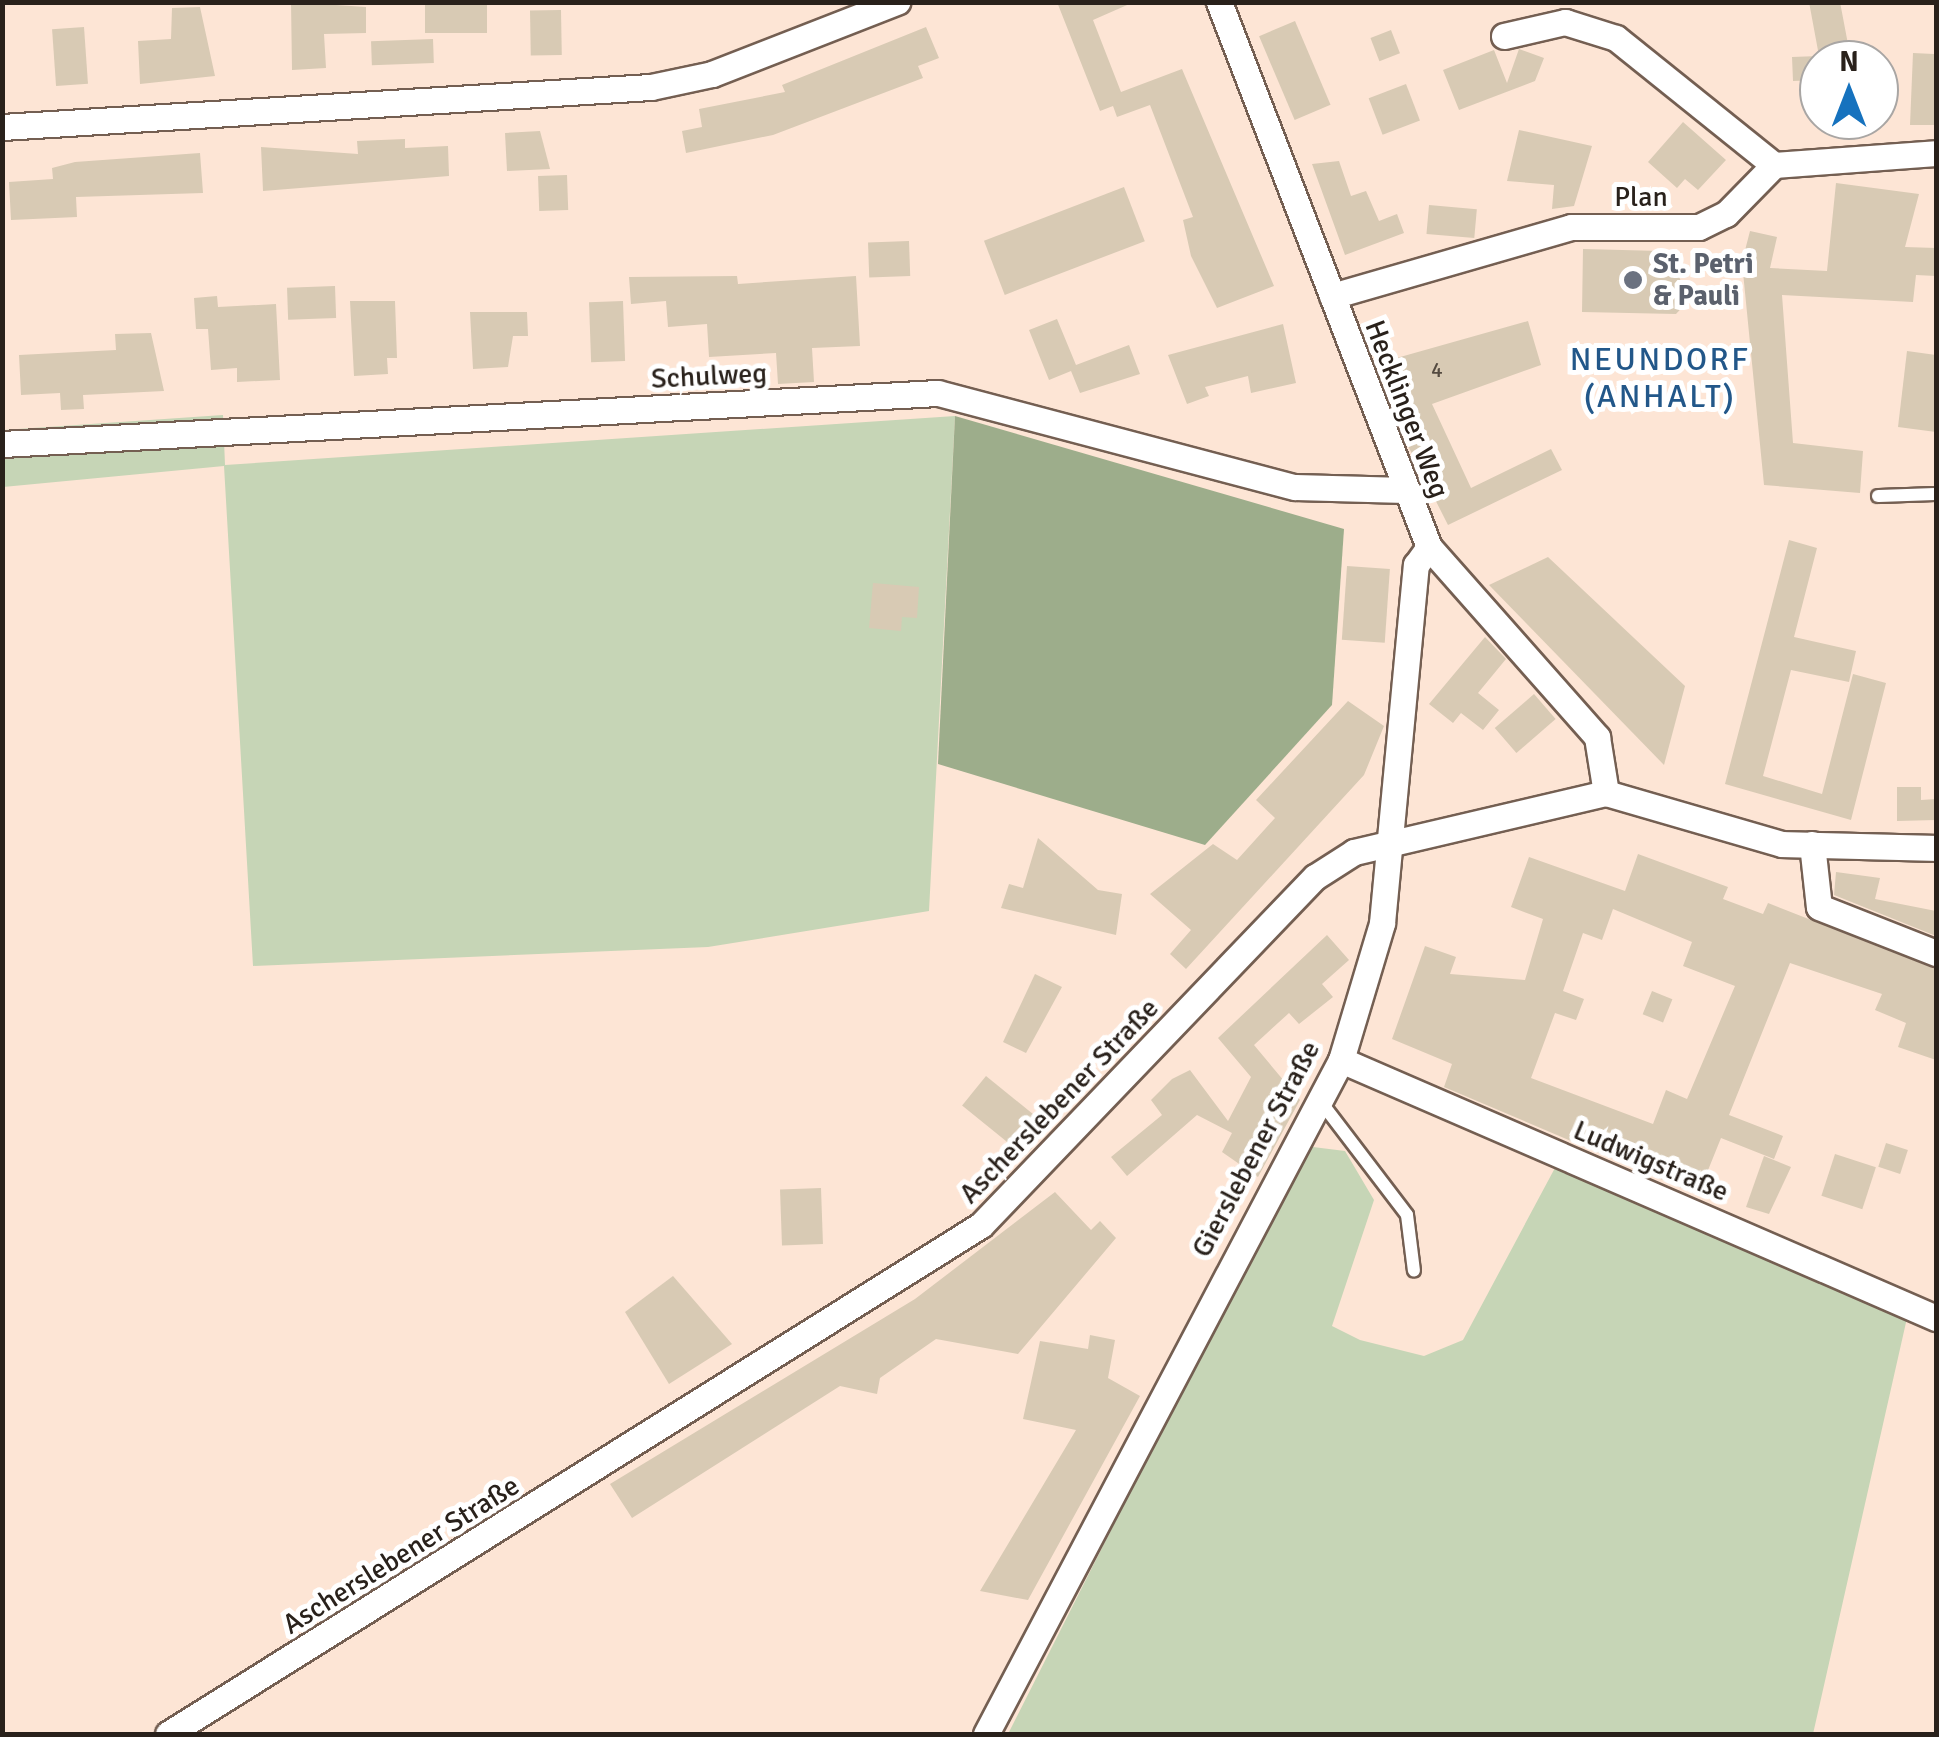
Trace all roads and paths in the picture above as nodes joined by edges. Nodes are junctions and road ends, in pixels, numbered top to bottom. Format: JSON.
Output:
{"nodes":[{"id":1,"x":897,"y":2,"type":"edge"},
{"id":2,"x":1219,"y":2,"type":"edge"},
{"id":3,"x":1504,"y":36,"type":"dead end"},
{"id":4,"x":2,"y":127,"type":"edge"},
{"id":5,"x":1936,"y":153,"type":"edge"},
{"id":6,"x":1774,"y":165,"type":"junction"},
{"id":7,"x":1332,"y":296,"type":"junction"},
{"id":8,"x":2,"y":444,"type":"edge"},
{"id":9,"x":1405,"y":490,"type":"junction"},
{"id":10,"x":1936,"y":494,"type":"edge"},
{"id":11,"x":1878,"y":496,"type":"dead end"},
{"id":12,"x":1428,"y":547,"type":"junction"},
{"id":13,"x":1606,"y":793,"type":"junction"},
{"id":14,"x":1393,"y":842,"type":"junction"},
{"id":15,"x":1812,"y":844,"type":"junction"},
{"id":16,"x":1936,"y":848,"type":"edge"},
{"id":17,"x":1936,"y":953,"type":"edge"},
{"id":18,"x":1341,"y":1060,"type":"junction"},
{"id":19,"x":1321,"y":1102,"type":"junction"},
{"id":20,"x":1414,"y":1271,"type":"dead end"},
{"id":21,"x":1936,"y":1318,"type":"edge"},
{"id":22,"x":168,"y":1734,"type":"edge"},
{"id":23,"x":986,"y":1734,"type":"edge"}],
"edges":[{"from":1,"to":4,"type":"street"},
{"from":2,"to":7,"type":"street","name":"Hecklinger Weg"},
{"from":3,"to":6,"type":"street"},
{"from":5,"to":6,"type":"street"},
{"from":6,"to":7,"type":"street","name":"Plan"},
{"from":7,"to":9,"type":"street","name":"Hecklinger Weg"},
{"from":8,"to":9,"type":"street","name":"Schulweg"},
{"from":9,"to":12,"type":"street","name":"Hecklinger Weg"},
{"from":10,"to":11,"type":"lane"},
{"from":12,"to":13,"type":"street","name":"Hecklinger Weg"},
{"from":12,"to":14,"type":"street","name":"Gierslebener Straße"},
{"from":13,"to":14,"type":"street","name":"Ascherslebener Straße"},
{"from":13,"to":15,"type":"street"},
{"from":14,"to":18,"type":"street","name":"Gierslebener Straße"},
{"from":14,"to":22,"type":"street","name":"Ascherslebener Straße"},
{"from":15,"to":16,"type":"street"},
{"from":15,"to":17,"type":"street"},
{"from":18,"to":19,"type":"street","name":"Gierslebener Straße"},
{"from":18,"to":21,"type":"street","name":"Ludwigstraße"},
{"from":19,"to":20,"type":"lane"},
{"from":19,"to":23,"type":"street","name":"Gierslebener Straße"}]}
